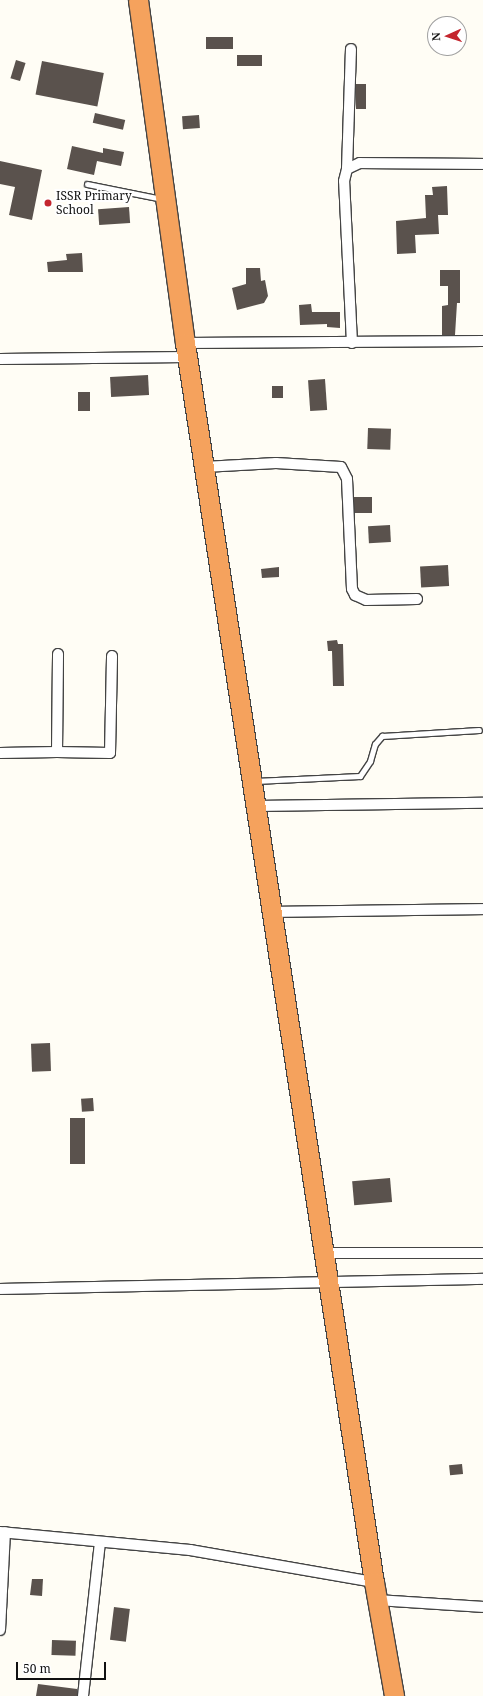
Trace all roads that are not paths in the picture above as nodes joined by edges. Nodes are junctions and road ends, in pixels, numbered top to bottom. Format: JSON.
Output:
{"nodes":[{"id":1,"x":138,"y":0,"type":"edge"},
{"id":2,"x":351,"y":49,"type":"dead end"},
{"id":3,"x":483,"y":164,"type":"edge"},
{"id":4,"x":347,"y":169,"type":"junction"},
{"id":5,"x":87,"y":184,"type":"dead end"},
{"id":6,"x":165,"y":200,"type":"junction"},
{"id":7,"x":483,"y":341,"type":"edge"},
{"id":8,"x":352,"y":343,"type":"junction"},
{"id":9,"x":186,"y":350,"type":"junction"},
{"id":10,"x":0,"y":359,"type":"edge"},
{"id":11,"x":204,"y":467,"type":"junction"},
{"id":12,"x":417,"y":599,"type":"dead end"},
{"id":13,"x":58,"y":654,"type":"dead end"},
{"id":14,"x":112,"y":656,"type":"dead end"},
{"id":15,"x":479,"y":730,"type":"dead end"},
{"id":16,"x":57,"y":752,"type":"junction"},
{"id":17,"x":0,"y":753,"type":"edge"},
{"id":18,"x":252,"y":781,"type":"junction"},
{"id":19,"x":483,"y":803,"type":"edge"},
{"id":20,"x":256,"y":806,"type":"junction"},
{"id":21,"x":483,"y":909,"type":"edge"},
{"id":22,"x":272,"y":912,"type":"junction"},
{"id":23,"x":325,"y":1253,"type":"junction"},
{"id":24,"x":483,"y":1253,"type":"edge"},
{"id":25,"x":483,"y":1279,"type":"edge"},
{"id":26,"x":329,"y":1281,"type":"junction"},
{"id":27,"x":0,"y":1289,"type":"edge"},
{"id":28,"x":3,"y":1532,"type":"edge"},
{"id":29,"x":100,"y":1542,"type":"junction"},
{"id":30,"x":376,"y":1591,"type":"junction"},
{"id":31,"x":483,"y":1607,"type":"edge"},
{"id":32,"x":0,"y":1630,"type":"edge"},
{"id":33,"x":83,"y":1696,"type":"edge"},
{"id":34,"x":394,"y":1696,"type":"edge"}],
"edges":[{"from":1,"to":6,"type":"highway"},
{"from":2,"to":4,"type":"street"},
{"from":3,"to":4,"type":"street"},
{"from":4,"to":8,"type":"street"},
{"from":5,"to":6,"type":"lane"},
{"from":6,"to":9,"type":"highway"},
{"from":7,"to":8,"type":"street"},
{"from":8,"to":9,"type":"street"},
{"from":9,"to":10,"type":"street"},
{"from":9,"to":11,"type":"highway"},
{"from":11,"to":12,"type":"street"},
{"from":11,"to":18,"type":"highway"},
{"from":13,"to":16,"type":"street"},
{"from":14,"to":16,"type":"street"},
{"from":15,"to":18,"type":"lane"},
{"from":16,"to":17,"type":"street"},
{"from":18,"to":20,"type":"highway"},
{"from":19,"to":20,"type":"street"},
{"from":20,"to":22,"type":"highway"},
{"from":21,"to":22,"type":"street"},
{"from":22,"to":23,"type":"highway"},
{"from":23,"to":24,"type":"street"},
{"from":23,"to":26,"type":"highway"},
{"from":25,"to":26,"type":"street"},
{"from":26,"to":27,"type":"street"},
{"from":26,"to":30,"type":"highway"},
{"from":28,"to":29,"type":"street"},
{"from":28,"to":32,"type":"street"},
{"from":29,"to":30,"type":"street"},
{"from":29,"to":33,"type":"street"},
{"from":30,"to":31,"type":"street"},
{"from":30,"to":34,"type":"highway"}]}
